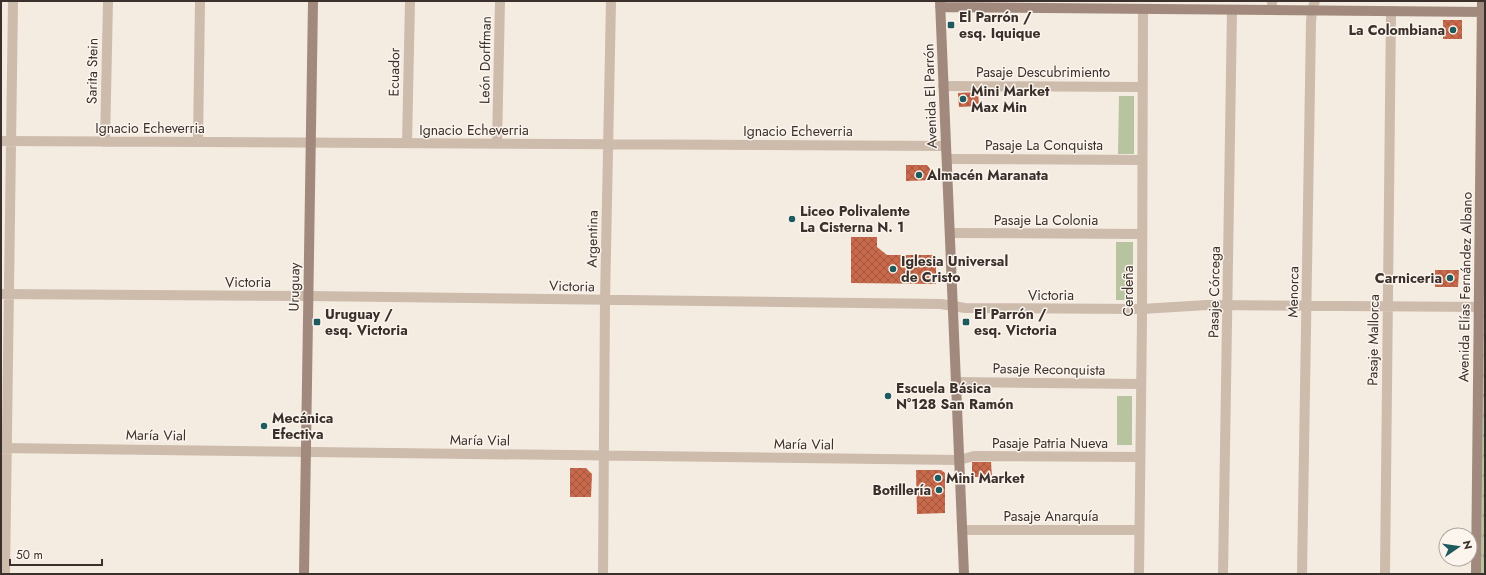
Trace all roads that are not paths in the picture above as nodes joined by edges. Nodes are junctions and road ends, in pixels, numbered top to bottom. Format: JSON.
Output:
{"nodes":[{"id":1,"x":13,"y":1,"type":"edge"},
{"id":2,"x":108,"y":1,"type":"edge"},
{"id":3,"x":200,"y":1,"type":"edge"},
{"id":4,"x":312,"y":1,"type":"edge"},
{"id":5,"x":410,"y":1,"type":"edge"},
{"id":6,"x":500,"y":1,"type":"edge"},
{"id":7,"x":611,"y":1,"type":"edge"},
{"id":8,"x":1482,"y":1,"type":"edge"},
{"id":9,"x":940,"y":4,"type":"edge"},
{"id":10,"x":1129,"y":5,"type":"edge"},
{"id":11,"x":1272,"y":5,"type":"edge"},
{"id":12,"x":1313,"y":6,"type":"edge"},
{"id":13,"x":1143,"y":9,"type":"junction"},
{"id":14,"x":1232,"y":10,"type":"junction"},
{"id":15,"x":1391,"y":11,"type":"junction"},
{"id":16,"x":1483,"y":12,"type":"edge"},
{"id":17,"x":943,"y":86,"type":"junction"},
{"id":18,"x":1142,"y":87,"type":"junction"},
{"id":19,"x":6,"y":141,"type":"edge"},
{"id":20,"x":105,"y":142,"type":"junction"},
{"id":21,"x":198,"y":142,"type":"junction"},
{"id":22,"x":310,"y":143,"type":"junction"},
{"id":23,"x":407,"y":143,"type":"junction"},
{"id":24,"x":497,"y":144,"type":"junction"},
{"id":25,"x":608,"y":144,"type":"junction"},
{"id":26,"x":946,"y":146,"type":"junction"},
{"id":27,"x":947,"y":159,"type":"junction"},
{"id":28,"x":1142,"y":160,"type":"junction"},
{"id":29,"x":1483,"y":160,"type":"edge"},
{"id":30,"x":950,"y":233,"type":"junction"},
{"id":31,"x":1142,"y":234,"type":"junction"},
{"id":32,"x":5,"y":294,"type":"edge"},
{"id":33,"x":308,"y":296,"type":"junction"},
{"id":34,"x":605,"y":301,"type":"junction"},
{"id":35,"x":1228,"y":305,"type":"junction"},
{"id":36,"x":953,"y":306,"type":"junction"},
{"id":37,"x":1307,"y":306,"type":"junction"},
{"id":38,"x":1388,"y":306,"type":"junction"},
{"id":39,"x":1482,"y":307,"type":"edge"},
{"id":40,"x":1142,"y":309,"type":"junction"},
{"id":41,"x":956,"y":382,"type":"junction"},
{"id":42,"x":1141,"y":384,"type":"junction"},
{"id":43,"x":4,"y":448,"type":"edge"},
{"id":44,"x":306,"y":451,"type":"junction"},
{"id":45,"x":604,"y":456,"type":"junction"},
{"id":46,"x":1140,"y":457,"type":"junction"},
{"id":47,"x":959,"y":460,"type":"junction"},
{"id":48,"x":962,"y":530,"type":"junction"},
{"id":49,"x":1139,"y":530,"type":"junction"},
{"id":50,"x":5,"y":574,"type":"edge"},
{"id":51,"x":304,"y":574,"type":"edge"},
{"id":52,"x":603,"y":574,"type":"edge"},
{"id":53,"x":964,"y":574,"type":"edge"},
{"id":54,"x":1139,"y":574,"type":"edge"},
{"id":55,"x":1223,"y":574,"type":"edge"},
{"id":56,"x":1302,"y":574,"type":"edge"},
{"id":57,"x":1385,"y":574,"type":"edge"},
{"id":58,"x":1476,"y":574,"type":"edge"}],
"edges":[{"from":1,"to":19,"type":"street"},
{"from":2,"to":20,"type":"street","name":"Sarita Stein"},
{"from":3,"to":21,"type":"street"},
{"from":4,"to":22,"type":"main road","name":"Uruguay"},
{"from":5,"to":23,"type":"street","name":"Ecuador"},
{"from":6,"to":24,"type":"street","name":"León Dorffman"},
{"from":7,"to":25,"type":"street","name":"Argentina"},
{"from":8,"to":16,"type":"main road","name":"Avenida Elías Fernández Albano"},
{"from":9,"to":10,"type":"main road"},
{"from":9,"to":17,"type":"main road","name":"Avenida El Parrón"},
{"from":10,"to":13,"type":"main road"},
{"from":11,"to":12,"type":"main road"},
{"from":11,"to":14,"type":"main road"},
{"from":12,"to":15,"type":"main road"},
{"from":12,"to":37,"type":"street","name":"Menorca"},
{"from":13,"to":14,"type":"main road"},
{"from":13,"to":18,"type":"street","name":"Cerdeña"},
{"from":14,"to":35,"type":"street","name":"Pasaje Córcega"},
{"from":15,"to":16,"type":"main road"},
{"from":15,"to":38,"type":"street","name":"Pasaje Mallorca"},
{"from":16,"to":29,"type":"main road","name":"Avenida Elías Fernández Albano"},
{"from":17,"to":18,"type":"street","name":"Pasaje Descubrimiento"},
{"from":17,"to":26,"type":"main road","name":"Avenida El Parrón"},
{"from":18,"to":28,"type":"street","name":"Cerdeña"},
{"from":19,"to":20,"type":"street","name":"Ignacio Echeverria"},
{"from":19,"to":32,"type":"street"},
{"from":20,"to":21,"type":"street","name":"Ignacio Echeverria"},
{"from":21,"to":22,"type":"street","name":"Ignacio Echeverria"},
{"from":22,"to":23,"type":"street","name":"Ignacio Echeverria"},
{"from":22,"to":33,"type":"main road","name":"Uruguay"},
{"from":23,"to":24,"type":"street","name":"Ignacio Echeverria"},
{"from":24,"to":25,"type":"street","name":"Ignacio Echeverria"},
{"from":25,"to":26,"type":"street","name":"Ignacio Echeverria"},
{"from":25,"to":34,"type":"street","name":"Argentina"},
{"from":26,"to":27,"type":"main road","name":"Avenida El Parrón"},
{"from":27,"to":28,"type":"street","name":"Pasaje La Conquista"},
{"from":27,"to":30,"type":"main road","name":"Avenida El Parrón"},
{"from":28,"to":31,"type":"street","name":"Cerdeña"},
{"from":29,"to":39,"type":"main road","name":"Avenida Elías Fernández Albano"},
{"from":30,"to":31,"type":"street","name":"Pasaje La Colonia"},
{"from":30,"to":36,"type":"main road","name":"Avenida El Parrón"},
{"from":31,"to":40,"type":"street","name":"Cerdeña"},
{"from":32,"to":33,"type":"street","name":"Victoria"},
{"from":32,"to":43,"type":"street"},
{"from":33,"to":34,"type":"street","name":"Victoria"},
{"from":33,"to":44,"type":"main road","name":"Uruguay"},
{"from":34,"to":36,"type":"street","name":"Victoria"},
{"from":34,"to":45,"type":"street","name":"Argentina"},
{"from":35,"to":37,"type":"street","name":"Victoria"},
{"from":35,"to":40,"type":"street","name":"Victoria"},
{"from":35,"to":55,"type":"street","name":"Pasaje Córcega"},
{"from":36,"to":40,"type":"street","name":"Victoria"},
{"from":36,"to":41,"type":"main road","name":"Avenida El Parrón"},
{"from":37,"to":38,"type":"street","name":"Victoria"},
{"from":37,"to":56,"type":"street","name":"Menorca"},
{"from":38,"to":39,"type":"street","name":"Victoria"},
{"from":38,"to":57,"type":"street","name":"Pasaje Mallorca"},
{"from":39,"to":58,"type":"main road","name":"Avenida Elías Fernández Albano"},
{"from":40,"to":42,"type":"street","name":"Cerdeña"},
{"from":41,"to":42,"type":"street","name":"Pasaje Reconquista"},
{"from":41,"to":47,"type":"main road","name":"Avenida El Parrón"},
{"from":42,"to":46,"type":"street","name":"Cerdeña"},
{"from":43,"to":44,"type":"street","name":"María Vial"},
{"from":43,"to":50,"type":"street"},
{"from":44,"to":45,"type":"street","name":"María Vial"},
{"from":44,"to":51,"type":"main road","name":"Uruguay"},
{"from":45,"to":47,"type":"street","name":"María Vial"},
{"from":45,"to":52,"type":"street","name":"Argentina"},
{"from":46,"to":47,"type":"street","name":"Pasaje Patria Nueva"},
{"from":46,"to":49,"type":"street","name":"Cerdeña"},
{"from":47,"to":48,"type":"main road","name":"Avenida El Parrón"},
{"from":48,"to":49,"type":"street","name":"Pasaje Anarquía"},
{"from":48,"to":53,"type":"main road","name":"Avenida El Parrón"},
{"from":49,"to":54,"type":"street","name":"Cerdeña"}]}
